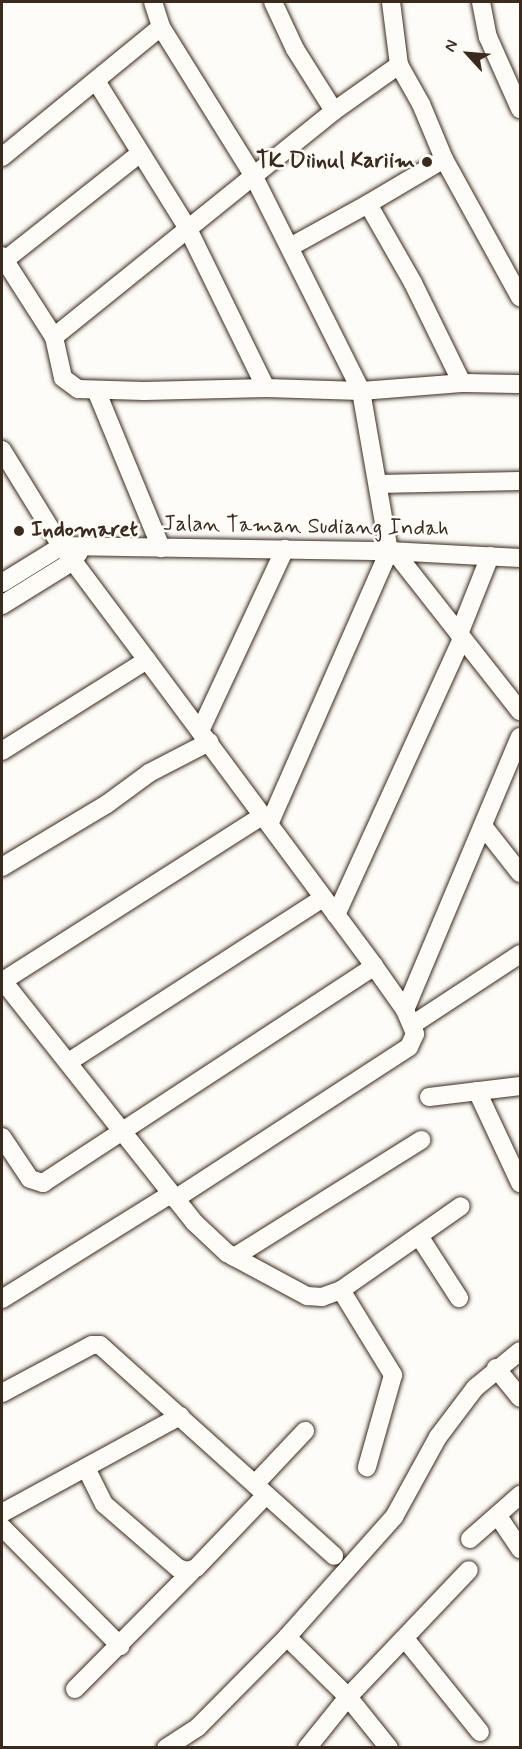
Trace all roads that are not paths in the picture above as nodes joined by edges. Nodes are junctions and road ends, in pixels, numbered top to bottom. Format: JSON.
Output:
{"nodes":[{"id":1,"x":153,"y":2,"type":"edge"},
{"id":2,"x":273,"y":2,"type":"edge"},
{"id":3,"x":391,"y":2,"type":"edge"},
{"id":4,"x":480,"y":2,"type":"edge"},
{"id":5,"x":161,"y":27,"type":"junction"},
{"id":6,"x":399,"y":65,"type":"junction"},
{"id":7,"x":96,"y":81,"type":"junction"},
{"id":8,"x":520,"y":109,"type":"edge"},
{"id":9,"x":334,"y":111,"type":"junction"},
{"id":10,"x":139,"y":154,"type":"junction"},
{"id":11,"x":2,"y":157,"type":"edge"},
{"id":12,"x":444,"y":159,"type":"junction"},
{"id":13,"x":253,"y":175,"type":"junction"},
{"id":14,"x":368,"y":204,"type":"junction"},
{"id":15,"x":188,"y":229,"type":"junction"},
{"id":16,"x":290,"y":247,"type":"junction"},
{"id":17,"x":3,"y":258,"type":"edge"},
{"id":18,"x":520,"y":297,"type":"edge"},
{"id":19,"x":54,"y":337,"type":"junction"},
{"id":20,"x":462,"y":383,"type":"junction"},
{"id":21,"x":520,"y":384,"type":"edge"},
{"id":22,"x":266,"y":388,"type":"junction"},
{"id":23,"x":96,"y":390,"type":"junction"},
{"id":24,"x":361,"y":392,"type":"junction"},
{"id":25,"x":2,"y":450,"type":"edge"},
{"id":26,"x":520,"y":481,"type":"edge"},
{"id":27,"x":378,"y":484,"type":"junction"},
{"id":28,"x":161,"y":548,"type":"junction"},
{"id":29,"x":285,"y":549,"type":"junction"},
{"id":30,"x":392,"y":551,"type":"junction"},
{"id":31,"x":72,"y":552,"type":"junction"},
{"id":32,"x":490,"y":556,"type":"junction"},
{"id":33,"x":520,"y":558,"type":"edge"},
{"id":34,"x":2,"y":583,"type":"edge"},
{"id":35,"x":2,"y":605,"type":"edge"},
{"id":36,"x":460,"y":636,"type":"junction"},
{"id":37,"x":147,"y":660,"type":"junction"},
{"id":38,"x":520,"y":711,"type":"edge"},
{"id":39,"x":205,"y":736,"type":"junction"},
{"id":40,"x":520,"y":737,"type":"edge"},
{"id":41,"x":2,"y":751,"type":"edge"},
{"id":42,"x":266,"y":820,"type":"junction"},
{"id":43,"x":483,"y":826,"type":"junction"},
{"id":44,"x":2,"y":867,"type":"edge"},
{"id":45,"x":520,"y":873,"type":"edge"},
{"id":46,"x":322,"y":898,"type":"junction"},
{"id":47,"x":336,"y":915,"type":"junction"},
{"id":48,"x":520,"y":954,"type":"edge"},
{"id":49,"x":374,"y":966,"type":"junction"},
{"id":50,"x":2,"y":981,"type":"edge"},
{"id":51,"x":409,"y":1018,"type":"junction"},
{"id":52,"x":70,"y":1061,"type":"junction"},
{"id":53,"x":520,"y":1086,"type":"edge"},
{"id":54,"x":477,"y":1091,"type":"junction"},
{"id":55,"x":429,"y":1097,"type":"dead end"},
{"id":56,"x":123,"y":1131,"type":"junction"},
{"id":57,"x":2,"y":1137,"type":"edge"},
{"id":58,"x":421,"y":1140,"type":"dead end"},
{"id":59,"x":520,"y":1183,"type":"edge"},
{"id":60,"x":173,"y":1196,"type":"junction"},
{"id":61,"x":461,"y":1206,"type":"dead end"},
{"id":62,"x":419,"y":1236,"type":"junction"},
{"id":63,"x":234,"y":1257,"type":"junction"},
{"id":64,"x":341,"y":1290,"type":"junction"},
{"id":65,"x":459,"y":1298,"type":"dead end"},
{"id":66,"x":2,"y":1299,"type":"edge"},
{"id":67,"x":520,"y":1351,"type":"edge"},
{"id":68,"x":496,"y":1368,"type":"junction"},
{"id":69,"x":2,"y":1393,"type":"edge"},
{"id":70,"x":520,"y":1398,"type":"edge"},
{"id":71,"x":180,"y":1416,"type":"junction"},
{"id":72,"x":305,"y":1431,"type":"dead end"},
{"id":73,"x":367,"y":1467,"type":"dead end"},
{"id":74,"x":86,"y":1468,"type":"junction"},
{"id":75,"x":261,"y":1489,"type":"junction"},
{"id":76,"x":520,"y":1495,"type":"edge"},
{"id":77,"x":2,"y":1513,"type":"edge"},
{"id":78,"x":498,"y":1516,"type":"junction"},
{"id":79,"x":2,"y":1527,"type":"edge"},
{"id":80,"x":470,"y":1539,"type":"dead end"},
{"id":81,"x":520,"y":1549,"type":"edge"},
{"id":82,"x":334,"y":1556,"type":"dead end"},
{"id":83,"x":469,"y":1570,"type":"dead end"},
{"id":84,"x":191,"y":1572,"type":"junction"},
{"id":85,"x":287,"y":1637,"type":"junction"},
{"id":86,"x":406,"y":1640,"type":"junction"},
{"id":87,"x":120,"y":1646,"type":"junction"},
{"id":88,"x":75,"y":1689,"type":"dead end"},
{"id":89,"x":348,"y":1697,"type":"junction"},
{"id":90,"x":480,"y":1732,"type":"dead end"},
{"id":91,"x":167,"y":1747,"type":"edge"},
{"id":92,"x":307,"y":1748,"type":"edge"},
{"id":93,"x":389,"y":1748,"type":"edge"}],
"edges":[{"from":1,"to":5,"type":"street"},
{"from":2,"to":9,"type":"street"},
{"from":3,"to":6,"type":"street"},
{"from":4,"to":8,"type":"street"},
{"from":5,"to":7,"type":"street"},
{"from":5,"to":13,"type":"street"},
{"from":6,"to":9,"type":"street"},
{"from":6,"to":12,"type":"street"},
{"from":7,"to":10,"type":"street"},
{"from":7,"to":11,"type":"street"},
{"from":9,"to":13,"type":"street"},
{"from":10,"to":15,"type":"street"},
{"from":10,"to":17,"type":"street"},
{"from":12,"to":14,"type":"street"},
{"from":12,"to":18,"type":"street"},
{"from":13,"to":15,"type":"street"},
{"from":13,"to":16,"type":"street"},
{"from":14,"to":16,"type":"street"},
{"from":14,"to":20,"type":"street"},
{"from":15,"to":19,"type":"street"},
{"from":15,"to":22,"type":"street"},
{"from":16,"to":24,"type":"street"},
{"from":17,"to":19,"type":"street"},
{"from":19,"to":23,"type":"street"},
{"from":20,"to":21,"type":"street"},
{"from":20,"to":24,"type":"street"},
{"from":22,"to":23,"type":"street"},
{"from":22,"to":24,"type":"street"},
{"from":23,"to":28,"type":"street"},
{"from":24,"to":27,"type":"street"},
{"from":25,"to":31,"type":"street"},
{"from":26,"to":27,"type":"street"},
{"from":27,"to":30,"type":"street"},
{"from":28,"to":29,"type":"street","name":"Jalan Taman Sudiang Indah"},
{"from":28,"to":31,"type":"street","name":"Jalan Taman Sudiang Indah"},
{"from":29,"to":30,"type":"street","name":"Jalan Taman Sudiang Indah"},
{"from":29,"to":39,"type":"street"},
{"from":30,"to":32,"type":"street","name":"Jalan Taman Sudiang Indah"},
{"from":30,"to":36,"type":"street"},
{"from":30,"to":42,"type":"street"},
{"from":31,"to":34,"type":"street"},
{"from":31,"to":35,"type":"street"},
{"from":31,"to":37,"type":"street"},
{"from":32,"to":33,"type":"street","name":"Jalan Taman Sudiang Indah"},
{"from":32,"to":36,"type":"street"},
{"from":36,"to":38,"type":"street"},
{"from":36,"to":47,"type":"street"},
{"from":37,"to":39,"type":"street"},
{"from":37,"to":41,"type":"street"},
{"from":39,"to":42,"type":"street"},
{"from":39,"to":44,"type":"street"},
{"from":40,"to":43,"type":"street"},
{"from":42,"to":46,"type":"street"},
{"from":42,"to":50,"type":"street"},
{"from":43,"to":45,"type":"street"},
{"from":43,"to":51,"type":"street"},
{"from":46,"to":47,"type":"street"},
{"from":46,"to":52,"type":"street"},
{"from":47,"to":49,"type":"street"},
{"from":48,"to":51,"type":"street"},
{"from":49,"to":51,"type":"street"},
{"from":49,"to":56,"type":"street"},
{"from":50,"to":52,"type":"street"},
{"from":51,"to":60,"type":"street"},
{"from":52,"to":56,"type":"street"},
{"from":53,"to":54,"type":"street"},
{"from":54,"to":55,"type":"street"},
{"from":54,"to":59,"type":"street"},
{"from":56,"to":57,"type":"street"},
{"from":56,"to":60,"type":"street"},
{"from":58,"to":63,"type":"street"},
{"from":60,"to":63,"type":"street"},
{"from":60,"to":66,"type":"street"},
{"from":61,"to":62,"type":"street"},
{"from":62,"to":64,"type":"street"},
{"from":62,"to":65,"type":"street"},
{"from":63,"to":64,"type":"street"},
{"from":64,"to":73,"type":"street"},
{"from":67,"to":68,"type":"street"},
{"from":68,"to":70,"type":"street"},
{"from":68,"to":85,"type":"street"},
{"from":69,"to":71,"type":"street"},
{"from":71,"to":74,"type":"street"},
{"from":71,"to":75,"type":"street"},
{"from":72,"to":75,"type":"street"},
{"from":74,"to":77,"type":"street"},
{"from":74,"to":84,"type":"street"},
{"from":75,"to":82,"type":"street"},
{"from":75,"to":84,"type":"street"},
{"from":76,"to":78,"type":"street"},
{"from":78,"to":80,"type":"street"},
{"from":78,"to":81,"type":"street"},
{"from":79,"to":87,"type":"street"},
{"from":83,"to":86,"type":"street"},
{"from":84,"to":87,"type":"street"},
{"from":85,"to":89,"type":"street"},
{"from":85,"to":91,"type":"street"},
{"from":86,"to":89,"type":"street"},
{"from":86,"to":90,"type":"street"},
{"from":87,"to":88,"type":"street"},
{"from":89,"to":92,"type":"street"},
{"from":89,"to":93,"type":"street"}]}
